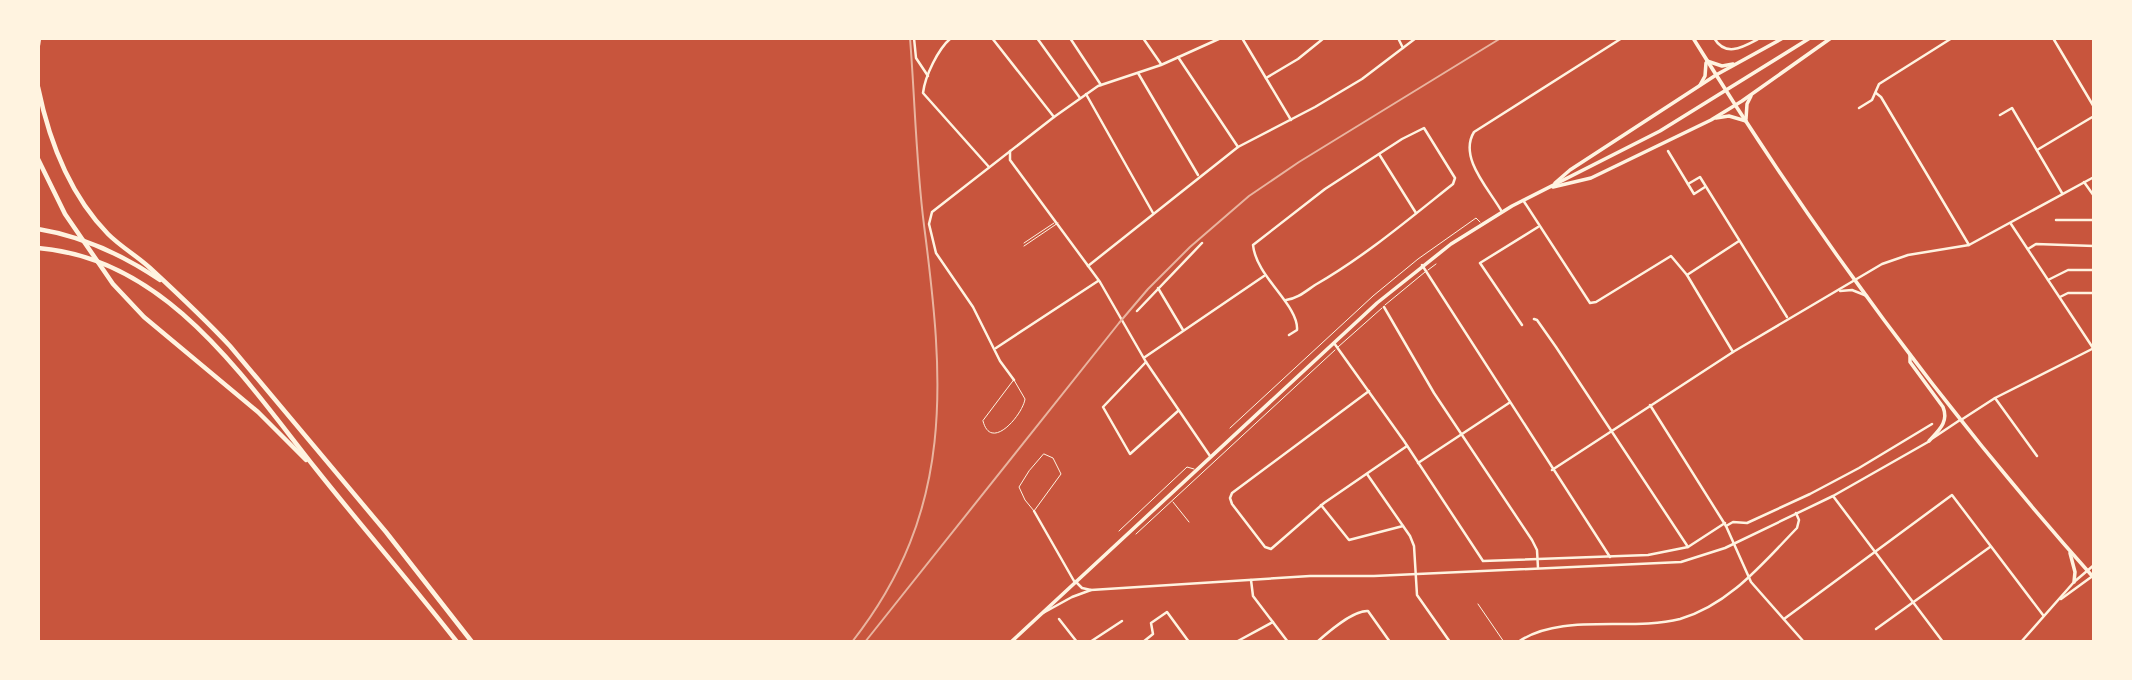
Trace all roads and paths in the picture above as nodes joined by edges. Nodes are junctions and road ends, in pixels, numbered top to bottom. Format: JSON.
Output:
{"nodes":[{"id":1,"x":39,"y":38,"type":"edge"},
{"id":2,"x":914,"y":38,"type":"edge"},
{"id":3,"x":951,"y":38,"type":"edge"},
{"id":4,"x":992,"y":38,"type":"edge"},
{"id":5,"x":1037,"y":38,"type":"edge"},
{"id":6,"x":1070,"y":38,"type":"edge"},
{"id":7,"x":1143,"y":38,"type":"edge"},
{"id":8,"x":1221,"y":38,"type":"edge"},
{"id":9,"x":1242,"y":38,"type":"edge"},
{"id":10,"x":1324,"y":38,"type":"edge"},
{"id":11,"x":1398,"y":38,"type":"edge"},
{"id":12,"x":1416,"y":38,"type":"edge"},
{"id":13,"x":1622,"y":38,"type":"edge"},
{"id":14,"x":1693,"y":38,"type":"edge"},
{"id":15,"x":1714,"y":38,"type":"edge"},
{"id":16,"x":1760,"y":38,"type":"edge"},
{"id":17,"x":1783,"y":38,"type":"edge"},
{"id":18,"x":1810,"y":38,"type":"edge"},
{"id":19,"x":1831,"y":38,"type":"edge"},
{"id":20,"x":1952,"y":38,"type":"edge"},
{"id":21,"x":2053,"y":38,"type":"edge"},
{"id":22,"x":38,"y":45,"type":"edge"},
{"id":23,"x":1404,"y":48,"type":"junction"},
{"id":24,"x":1178,"y":57,"type":"junction"},
{"id":25,"x":1707,"y":61,"type":"junction"},
{"id":26,"x":1738,"y":63,"type":"junction"},
{"id":27,"x":1161,"y":65,"type":"junction"},
{"id":28,"x":1138,"y":72,"type":"junction"},
{"id":29,"x":1716,"y":75,"type":"junction"},
{"id":30,"x":928,"y":76,"type":"junction"},
{"id":31,"x":1265,"y":78,"type":"junction"},
{"id":32,"x":1101,"y":85,"type":"junction"},
{"id":33,"x":38,"y":87,"type":"edge"},
{"id":34,"x":1696,"y":89,"type":"junction"},
{"id":35,"x":1755,"y":92,"type":"junction"},
{"id":36,"x":1876,"y":93,"type":"junction"},
{"id":37,"x":1086,"y":94,"type":"junction"},
{"id":38,"x":1080,"y":97,"type":"junction"},
{"id":39,"x":1735,"y":105,"type":"junction"},
{"id":40,"x":2094,"y":107,"type":"edge"},
{"id":41,"x":1859,"y":108,"type":"dead end"},
{"id":42,"x":2000,"y":115,"type":"dead end"},
{"id":43,"x":2094,"y":116,"type":"edge"},
{"id":44,"x":1054,"y":117,"type":"junction"},
{"id":45,"x":1291,"y":120,"type":"junction"},
{"id":46,"x":1711,"y":120,"type":"junction"},
{"id":47,"x":1746,"y":122,"type":"junction"},
{"id":48,"x":1238,"y":147,"type":"junction"},
{"id":49,"x":2037,"y":150,"type":"junction"},
{"id":50,"x":1010,"y":151,"type":"junction"},
{"id":51,"x":1668,"y":151,"type":"dead end"},
{"id":52,"x":1379,"y":154,"type":"junction"},
{"id":53,"x":38,"y":159,"type":"edge"},
{"id":54,"x":989,"y":167,"type":"junction"},
{"id":55,"x":1199,"y":177,"type":"junction"},
{"id":56,"x":2094,"y":177,"type":"edge"},
{"id":57,"x":2084,"y":182,"type":"junction"},
{"id":58,"x":1688,"y":184,"type":"junction"},
{"id":59,"x":1550,"y":187,"type":"junction"},
{"id":60,"x":1705,"y":187,"type":"junction"},
{"id":61,"x":2063,"y":194,"type":"junction"},
{"id":62,"x":2094,"y":197,"type":"edge"},
{"id":63,"x":1523,"y":200,"type":"junction"},
{"id":64,"x":1502,"y":212,"type":"junction"},
{"id":65,"x":1153,"y":213,"type":"junction"},
{"id":66,"x":1416,"y":213,"type":"junction"},
{"id":67,"x":2056,"y":220,"type":"dead end"},
{"id":68,"x":2094,"y":220,"type":"edge"},
{"id":69,"x":1057,"y":222,"type":"junction"},
{"id":70,"x":1482,"y":223,"type":"junction"},
{"id":71,"x":2011,"y":224,"type":"junction"},
{"id":72,"x":1539,"y":226,"type":"junction"},
{"id":73,"x":38,"y":229,"type":"edge"},
{"id":74,"x":1739,"y":241,"type":"junction"},
{"id":75,"x":1202,"y":243,"type":"dead end"},
{"id":76,"x":1024,"y":245,"type":"dead end"},
{"id":77,"x":1969,"y":245,"type":"junction"},
{"id":78,"x":2094,"y":246,"type":"edge"},
{"id":79,"x":38,"y":248,"type":"edge"},
{"id":80,"x":2028,"y":249,"type":"junction"},
{"id":81,"x":1436,"y":264,"type":"dead end"},
{"id":82,"x":1422,"y":265,"type":"junction"},
{"id":83,"x":1088,"y":266,"type":"junction"},
{"id":84,"x":2094,"y":270,"type":"edge"},
{"id":85,"x":1426,"y":272,"type":"junction"},
{"id":86,"x":1687,"y":275,"type":"junction"},
{"id":87,"x":1265,"y":276,"type":"junction"},
{"id":88,"x":1854,"y":280,"type":"junction"},
{"id":89,"x":2048,"y":280,"type":"junction"},
{"id":90,"x":1098,"y":281,"type":"junction"},
{"id":91,"x":169,"y":287,"type":"junction"},
{"id":92,"x":1158,"y":288,"type":"junction"},
{"id":93,"x":1833,"y":293,"type":"junction"},
{"id":94,"x":2094,"y":293,"type":"edge"},
{"id":95,"x":1867,"y":297,"type":"junction"},
{"id":96,"x":2060,"y":297,"type":"junction"},
{"id":97,"x":1286,"y":300,"type":"junction"},
{"id":98,"x":1384,"y":307,"type":"junction"},
{"id":99,"x":1137,"y":311,"type":"dead end"},
{"id":100,"x":1788,"y":318,"type":"junction"},
{"id":101,"x":1534,"y":319,"type":"dead end"},
{"id":102,"x":1522,"y":325,"type":"dead end"},
{"id":103,"x":1183,"y":330,"type":"junction"},
{"id":104,"x":2094,"y":333,"type":"edge"},
{"id":105,"x":1289,"y":335,"type":"dead end"},
{"id":106,"x":2088,"y":336,"type":"junction"},
{"id":107,"x":1334,"y":342,"type":"junction"},
{"id":108,"x":996,"y":348,"type":"junction"},
{"id":109,"x":1338,"y":348,"type":"junction"},
{"id":110,"x":2093,"y":348,"type":"edge"},
{"id":111,"x":1733,"y":352,"type":"junction"},
{"id":112,"x":1909,"y":353,"type":"junction"},
{"id":113,"x":1145,"y":359,"type":"junction"},
{"id":114,"x":1014,"y":380,"type":"junction"},
{"id":115,"x":1369,"y":391,"type":"junction"},
{"id":116,"x":1995,"y":398,"type":"junction"},
{"id":117,"x":1509,"y":403,"type":"junction"},
{"id":118,"x":1650,"y":405,"type":"junction"},
{"id":119,"x":1178,"y":411,"type":"junction"},
{"id":120,"x":1960,"y":421,"type":"junction"},
{"id":121,"x":1932,"y":424,"type":"dead end"},
{"id":122,"x":1611,"y":430,"type":"junction"},
{"id":123,"x":1236,"y":433,"type":"junction"},
{"id":124,"x":1462,"y":435,"type":"junction"},
{"id":125,"x":1929,"y":441,"type":"junction"},
{"id":126,"x":1407,"y":446,"type":"junction"},
{"id":127,"x":2037,"y":456,"type":"dead end"},
{"id":128,"x":1210,"y":457,"type":"junction"},
{"id":129,"x":1418,"y":463,"type":"junction"},
{"id":130,"x":315,"y":468,"type":"junction"},
{"id":131,"x":1196,"y":469,"type":"junction"},
{"id":132,"x":1552,"y":470,"type":"junction"},
{"id":133,"x":1367,"y":473,"type":"junction"},
{"id":134,"x":1833,"y":496,"type":"junction"},
{"id":135,"x":1173,"y":502,"type":"junction"},
{"id":136,"x":1321,"y":505,"type":"junction"},
{"id":137,"x":1034,"y":511,"type":"junction"},
{"id":138,"x":1796,"y":513,"type":"junction"},
{"id":139,"x":1189,"y":522,"type":"dead end"},
{"id":140,"x":1725,"y":524,"type":"junction"},
{"id":141,"x":1403,"y":526,"type":"junction"},
{"id":142,"x":1119,"y":531,"type":"dead end"},
{"id":143,"x":1136,"y":534,"type":"dead end"},
{"id":144,"x":1735,"y":543,"type":"junction"},
{"id":145,"x":1688,"y":547,"type":"junction"},
{"id":146,"x":1990,"y":547,"type":"junction"},
{"id":147,"x":2070,"y":551,"type":"junction"},
{"id":148,"x":1876,"y":553,"type":"junction"},
{"id":149,"x":1610,"y":557,"type":"junction"},
{"id":150,"x":1537,"y":561,"type":"junction"},
{"id":151,"x":2094,"y":565,"type":"edge"},
{"id":152,"x":1538,"y":568,"type":"junction"},
{"id":153,"x":2087,"y":570,"type":"junction"},
{"id":154,"x":1415,"y":573,"type":"junction"},
{"id":155,"x":2093,"y":576,"type":"edge"},
{"id":156,"x":1749,"y":577,"type":"junction"},
{"id":157,"x":1251,"y":580,"type":"junction"},
{"id":158,"x":1075,"y":581,"type":"junction"},
{"id":159,"x":2074,"y":582,"type":"junction"},
{"id":160,"x":1091,"y":590,"type":"junction"},
{"id":161,"x":1914,"y":602,"type":"junction"},
{"id":162,"x":2056,"y":603,"type":"junction"},
{"id":163,"x":1478,"y":604,"type":"dead end"},
{"id":164,"x":1040,"y":615,"type":"junction"},
{"id":165,"x":2043,"y":615,"type":"junction"},
{"id":166,"x":1059,"y":619,"type":"dead end"},
{"id":167,"x":1784,"y":619,"type":"junction"},
{"id":168,"x":1122,"y":621,"type":"dead end"},
{"id":169,"x":1273,"y":622,"type":"junction"},
{"id":170,"x":1876,"y":629,"type":"dead end"},
{"id":171,"x":457,"y":642,"type":"edge"},
{"id":172,"x":472,"y":642,"type":"edge"},
{"id":173,"x":1011,"y":642,"type":"edge"},
{"id":174,"x":1077,"y":642,"type":"edge"},
{"id":175,"x":1090,"y":642,"type":"edge"},
{"id":176,"x":1143,"y":642,"type":"edge"},
{"id":177,"x":1189,"y":642,"type":"edge"},
{"id":178,"x":1236,"y":642,"type":"edge"},
{"id":179,"x":1288,"y":642,"type":"edge"},
{"id":180,"x":1317,"y":642,"type":"edge"},
{"id":181,"x":1390,"y":642,"type":"edge"},
{"id":182,"x":1450,"y":642,"type":"edge"},
{"id":183,"x":1504,"y":642,"type":"edge"},
{"id":184,"x":1518,"y":642,"type":"edge"},
{"id":185,"x":1804,"y":642,"type":"edge"},
{"id":186,"x":1943,"y":642,"type":"edge"},
{"id":187,"x":2021,"y":642,"type":"edge"}],
"edges":[{"from":1,"to":22,"type":"highway"},
{"from":2,"to":30,"type":"street"},
{"from":3,"to":30,"type":"street"},
{"from":4,"to":44,"type":"street"},
{"from":5,"to":38,"type":"street"},
{"from":6,"to":32,"type":"street"},
{"from":7,"to":27,"type":"street"},
{"from":8,"to":24,"type":"street"},
{"from":9,"to":31,"type":"street"},
{"from":10,"to":31,"type":"street"},
{"from":11,"to":23,"type":"street"},
{"from":12,"to":23,"type":"street"},
{"from":13,"to":64,"type":"street"},
{"from":14,"to":25,"type":"main road"},
{"from":15,"to":16,"type":"street"},
{"from":17,"to":26,"type":"main road"},
{"from":18,"to":59,"type":"main road"},
{"from":19,"to":35,"type":"main road"},
{"from":20,"to":36,"type":"street"},
{"from":21,"to":40,"type":"street"},
{"from":23,"to":45,"type":"street"},
{"from":24,"to":27,"type":"street"},
{"from":24,"to":48,"type":"street"},
{"from":25,"to":26,"type":"main road"},
{"from":25,"to":29,"type":"main road"},
{"from":25,"to":34,"type":"main road"},
{"from":26,"to":29,"type":"main road"},
{"from":27,"to":28,"type":"street"},
{"from":28,"to":32,"type":"street"},
{"from":28,"to":55,"type":"street"},
{"from":29,"to":34,"type":"main road"},
{"from":29,"to":39,"type":"main road"},
{"from":30,"to":54,"type":"street"},
{"from":31,"to":45,"type":"street"},
{"from":32,"to":37,"type":"street"},
{"from":33,"to":91,"type":"highway"},
{"from":34,"to":59,"type":"main road"},
{"from":35,"to":39,"type":"main road"},
{"from":35,"to":47,"type":"main road"},
{"from":36,"to":41,"type":"street"},
{"from":36,"to":77,"type":"street"},
{"from":37,"to":38,"type":"street"},
{"from":37,"to":65,"type":"street"},
{"from":38,"to":44,"type":"street"},
{"from":39,"to":46,"type":"main road"},
{"from":39,"to":47,"type":"main road"},
{"from":42,"to":49,"type":"street"},
{"from":43,"to":49,"type":"street"},
{"from":44,"to":50,"type":"street"},
{"from":45,"to":48,"type":"street"},
{"from":46,"to":47,"type":"main road"},
{"from":46,"to":59,"type":"main road"},
{"from":47,"to":88,"type":"main road"},
{"from":48,"to":55,"type":"street"},
{"from":49,"to":61,"type":"street"},
{"from":50,"to":54,"type":"street"},
{"from":50,"to":69,"type":"street"},
{"from":51,"to":58,"type":"street"},
{"from":52,"to":66,"type":"street"},
{"from":52,"to":66,"type":"street"},
{"from":52,"to":87,"type":"street"},
{"from":53,"to":130,"type":"highway"},
{"from":54,"to":108,"type":"street"},
{"from":55,"to":65,"type":"street"},
{"from":56,"to":57,"type":"street"},
{"from":57,"to":61,"type":"street"},
{"from":57,"to":62,"type":"street"},
{"from":58,"to":60,"type":"street"},
{"from":58,"to":60,"type":"street"},
{"from":59,"to":63,"type":"main road"},
{"from":60,"to":74,"type":"street"},
{"from":61,"to":71,"type":"street"},
{"from":63,"to":64,"type":"main road"},
{"from":63,"to":72,"type":"street"},
{"from":64,"to":70,"type":"main road"},
{"from":65,"to":83,"type":"street"},
{"from":66,"to":97,"type":"street"},
{"from":67,"to":68,"type":"street"},
{"from":69,"to":76,"type":"lane"},
{"from":69,"to":83,"type":"street"},
{"from":70,"to":82,"type":"main road"},
{"from":70,"to":123,"type":"lane"},
{"from":71,"to":77,"type":"street"},
{"from":71,"to":80,"type":"street"},
{"from":72,"to":86,"type":"street"},
{"from":72,"to":102,"type":"street"},
{"from":73,"to":91,"type":"highway"},
{"from":74,"to":86,"type":"street"},
{"from":74,"to":100,"type":"street"},
{"from":75,"to":92,"type":"street"},
{"from":77,"to":88,"type":"street"},
{"from":78,"to":80,"type":"street"},
{"from":79,"to":130,"type":"highway"},
{"from":80,"to":89,"type":"street"},
{"from":81,"to":85,"type":"lane"},
{"from":82,"to":85,"type":"street"},
{"from":82,"to":107,"type":"main road"},
{"from":83,"to":90,"type":"street"},
{"from":84,"to":89,"type":"street"},
{"from":85,"to":98,"type":"lane"},
{"from":85,"to":117,"type":"street"},
{"from":86,"to":111,"type":"street"},
{"from":87,"to":97,"type":"street"},
{"from":87,"to":103,"type":"street"},
{"from":88,"to":93,"type":"street"},
{"from":88,"to":95,"type":"main road"},
{"from":89,"to":96,"type":"street"},
{"from":90,"to":108,"type":"street"},
{"from":90,"to":113,"type":"street"},
{"from":91,"to":172,"type":"highway"},
{"from":92,"to":99,"type":"street"},
{"from":92,"to":103,"type":"street"},
{"from":93,"to":95,"type":"street"},
{"from":93,"to":100,"type":"street"},
{"from":94,"to":96,"type":"street"},
{"from":95,"to":112,"type":"main road"},
{"from":96,"to":106,"type":"street"},
{"from":97,"to":105,"type":"street"},
{"from":98,"to":109,"type":"lane"},
{"from":98,"to":124,"type":"street"},
{"from":100,"to":111,"type":"street"},
{"from":101,"to":122,"type":"street"},
{"from":103,"to":113,"type":"street"},
{"from":104,"to":106,"type":"street"},
{"from":106,"to":110,"type":"street"},
{"from":107,"to":109,"type":"street"},
{"from":107,"to":123,"type":"main road"},
{"from":108,"to":114,"type":"street"},
{"from":109,"to":115,"type":"street"},
{"from":109,"to":135,"type":"lane"},
{"from":110,"to":116,"type":"street"},
{"from":111,"to":118,"type":"street"},
{"from":112,"to":120,"type":"main road"},
{"from":112,"to":125,"type":"main road"},
{"from":113,"to":119,"type":"street"},
{"from":113,"to":119,"type":"street"},
{"from":114,"to":114,"type":"lane"},
{"from":115,"to":126,"type":"street"},
{"from":115,"to":136,"type":"street"},
{"from":116,"to":120,"type":"street"},
{"from":116,"to":127,"type":"street"},
{"from":117,"to":124,"type":"street"},
{"from":117,"to":132,"type":"street"},
{"from":118,"to":122,"type":"street"},
{"from":118,"to":140,"type":"street"},
{"from":119,"to":128,"type":"street"},
{"from":120,"to":125,"type":"street"},
{"from":120,"to":147,"type":"main road"},
{"from":121,"to":140,"type":"street"},
{"from":122,"to":132,"type":"street"},
{"from":122,"to":145,"type":"street"},
{"from":123,"to":128,"type":"main road"},
{"from":124,"to":129,"type":"street"},
{"from":124,"to":150,"type":"street"},
{"from":125,"to":134,"type":"street"},
{"from":126,"to":129,"type":"street"},
{"from":126,"to":133,"type":"street"},
{"from":128,"to":131,"type":"main road"},
{"from":129,"to":150,"type":"street"},
{"from":130,"to":171,"type":"highway"},
{"from":131,"to":142,"type":"lane"},
{"from":131,"to":158,"type":"main road"},
{"from":132,"to":149,"type":"street"},
{"from":133,"to":136,"type":"street"},
{"from":133,"to":141,"type":"street"},
{"from":134,"to":138,"type":"street"},
{"from":134,"to":148,"type":"street"},
{"from":135,"to":139,"type":"lane"},
{"from":135,"to":143,"type":"lane"},
{"from":136,"to":141,"type":"street"},
{"from":137,"to":137,"type":"lane"},
{"from":137,"to":158,"type":"street"},
{"from":138,"to":144,"type":"street"},
{"from":138,"to":156,"type":"street"},
{"from":140,"to":144,"type":"street"},
{"from":140,"to":145,"type":"street"},
{"from":141,"to":154,"type":"street"},
{"from":144,"to":152,"type":"street"},
{"from":144,"to":156,"type":"street"},
{"from":145,"to":149,"type":"street"},
{"from":146,"to":148,"type":"street"},
{"from":146,"to":161,"type":"street"},
{"from":146,"to":165,"type":"street"},
{"from":147,"to":153,"type":"main road"},
{"from":147,"to":159,"type":"main road"},
{"from":148,"to":161,"type":"street"},
{"from":148,"to":167,"type":"street"},
{"from":149,"to":150,"type":"street"},
{"from":150,"to":152,"type":"street"},
{"from":151,"to":153,"type":"street"},
{"from":152,"to":154,"type":"street"},
{"from":153,"to":155,"type":"main road"},
{"from":153,"to":159,"type":"street"},
{"from":154,"to":157,"type":"street"},
{"from":154,"to":182,"type":"street"},
{"from":155,"to":162,"type":"street"},
{"from":156,"to":167,"type":"street"},
{"from":156,"to":184,"type":"street"},
{"from":157,"to":160,"type":"street"},
{"from":157,"to":169,"type":"street"},
{"from":158,"to":160,"type":"street"},
{"from":158,"to":164,"type":"main road"},
{"from":159,"to":162,"type":"street"},
{"from":160,"to":164,"type":"street"},
{"from":161,"to":170,"type":"street"},
{"from":161,"to":186,"type":"street"},
{"from":162,"to":165,"type":"street"},
{"from":163,"to":183,"type":"lane"},
{"from":164,"to":173,"type":"main road"},
{"from":165,"to":187,"type":"street"},
{"from":166,"to":174,"type":"street"},
{"from":167,"to":185,"type":"street"},
{"from":168,"to":175,"type":"street"},
{"from":169,"to":178,"type":"street"},
{"from":169,"to":179,"type":"street"},
{"from":176,"to":177,"type":"street"},
{"from":180,"to":181,"type":"street"}]}
